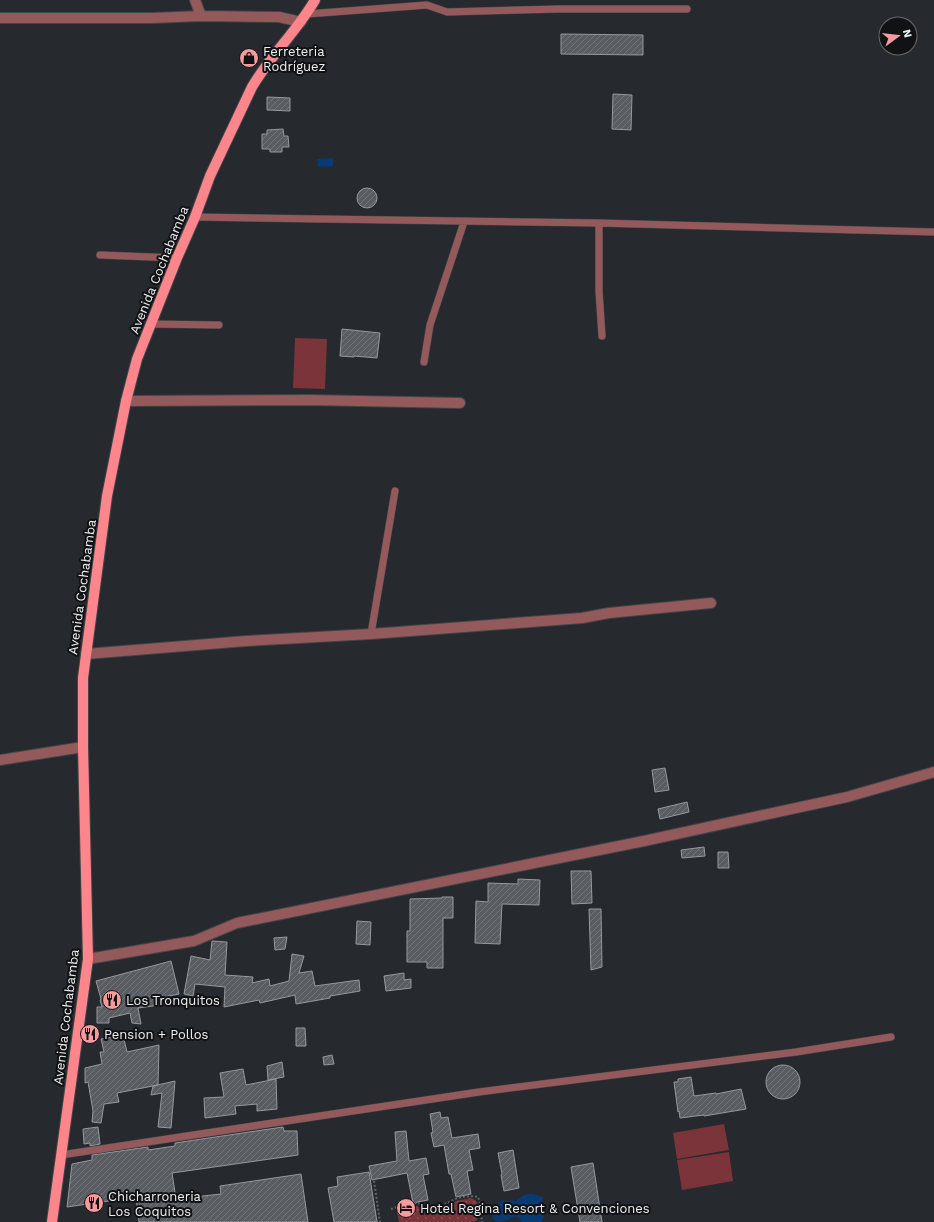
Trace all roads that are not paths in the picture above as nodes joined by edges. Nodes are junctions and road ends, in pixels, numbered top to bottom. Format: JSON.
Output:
{"nodes":[{"id":1,"x":195,"y":0,"type":"edge"},
{"id":2,"x":315,"y":0,"type":"edge"},
{"id":3,"x":687,"y":9,"type":"dead end"},
{"id":4,"x":201,"y":16,"type":"junction"},
{"id":5,"x":0,"y":18,"type":"edge"},
{"id":6,"x":304,"y":18,"type":"junction"},
{"id":7,"x":195,"y":217,"type":"junction"},
{"id":8,"x":464,"y":222,"type":"junction"},
{"id":9,"x":599,"y":223,"type":"junction"},
{"id":10,"x":934,"y":232,"type":"edge"},
{"id":11,"x":100,"y":255,"type":"dead end"},
{"id":12,"x":177,"y":258,"type":"junction"},
{"id":13,"x":150,"y":324,"type":"junction"},
{"id":14,"x":219,"y":325,"type":"dead end"},
{"id":15,"x":602,"y":336,"type":"dead end"},
{"id":16,"x":424,"y":362,"type":"dead end"},
{"id":17,"x":126,"y":401,"type":"junction"},
{"id":18,"x":460,"y":403,"type":"dead end"},
{"id":19,"x":394,"y":490,"type":"dead end"},
{"id":20,"x":711,"y":603,"type":"dead end"},
{"id":21,"x":371,"y":634,"type":"junction"},
{"id":22,"x":86,"y":654,"type":"junction"},
{"id":23,"x":83,"y":747,"type":"junction"},
{"id":24,"x":0,"y":760,"type":"edge"},
{"id":25,"x":934,"y":772,"type":"edge"},
{"id":26,"x":88,"y":959,"type":"junction"},
{"id":27,"x":891,"y":1037,"type":"dead end"},
{"id":28,"x":61,"y":1155,"type":"junction"},
{"id":29,"x":52,"y":1222,"type":"edge"}],
"edges":[{"from":1,"to":4,"type":"street"},
{"from":2,"to":6,"type":"main road","name":"Avenida Cochabamba"},
{"from":3,"to":6,"type":"lane"},
{"from":4,"to":5,"type":"street"},
{"from":4,"to":6,"type":"street"},
{"from":6,"to":7,"type":"main road","name":"Avenida Cochabamba"},
{"from":7,"to":8,"type":"lane"},
{"from":7,"to":12,"type":"main road","name":"Avenida Cochabamba"},
{"from":8,"to":9,"type":"lane"},
{"from":8,"to":16,"type":"lane"},
{"from":9,"to":10,"type":"lane"},
{"from":9,"to":15,"type":"lane"},
{"from":11,"to":12,"type":"lane"},
{"from":12,"to":13,"type":"main road","name":"Avenida Cochabamba"},
{"from":13,"to":14,"type":"lane"},
{"from":13,"to":17,"type":"main road","name":"Avenida Cochabamba"},
{"from":17,"to":18,"type":"street"},
{"from":17,"to":22,"type":"main road","name":"Avenida Cochabamba"},
{"from":19,"to":21,"type":"lane"},
{"from":20,"to":21,"type":"street"},
{"from":21,"to":22,"type":"street"},
{"from":22,"to":23,"type":"main road","name":"Avenida Cochabamba"},
{"from":23,"to":24,"type":"street"},
{"from":23,"to":26,"type":"main road","name":"Avenida Cochabamba"},
{"from":25,"to":26,"type":"street"},
{"from":26,"to":28,"type":"main road","name":"Avenida Cochabamba"},
{"from":27,"to":28,"type":"lane"},
{"from":28,"to":29,"type":"main road","name":"Avenida Cochabamba"}]}
